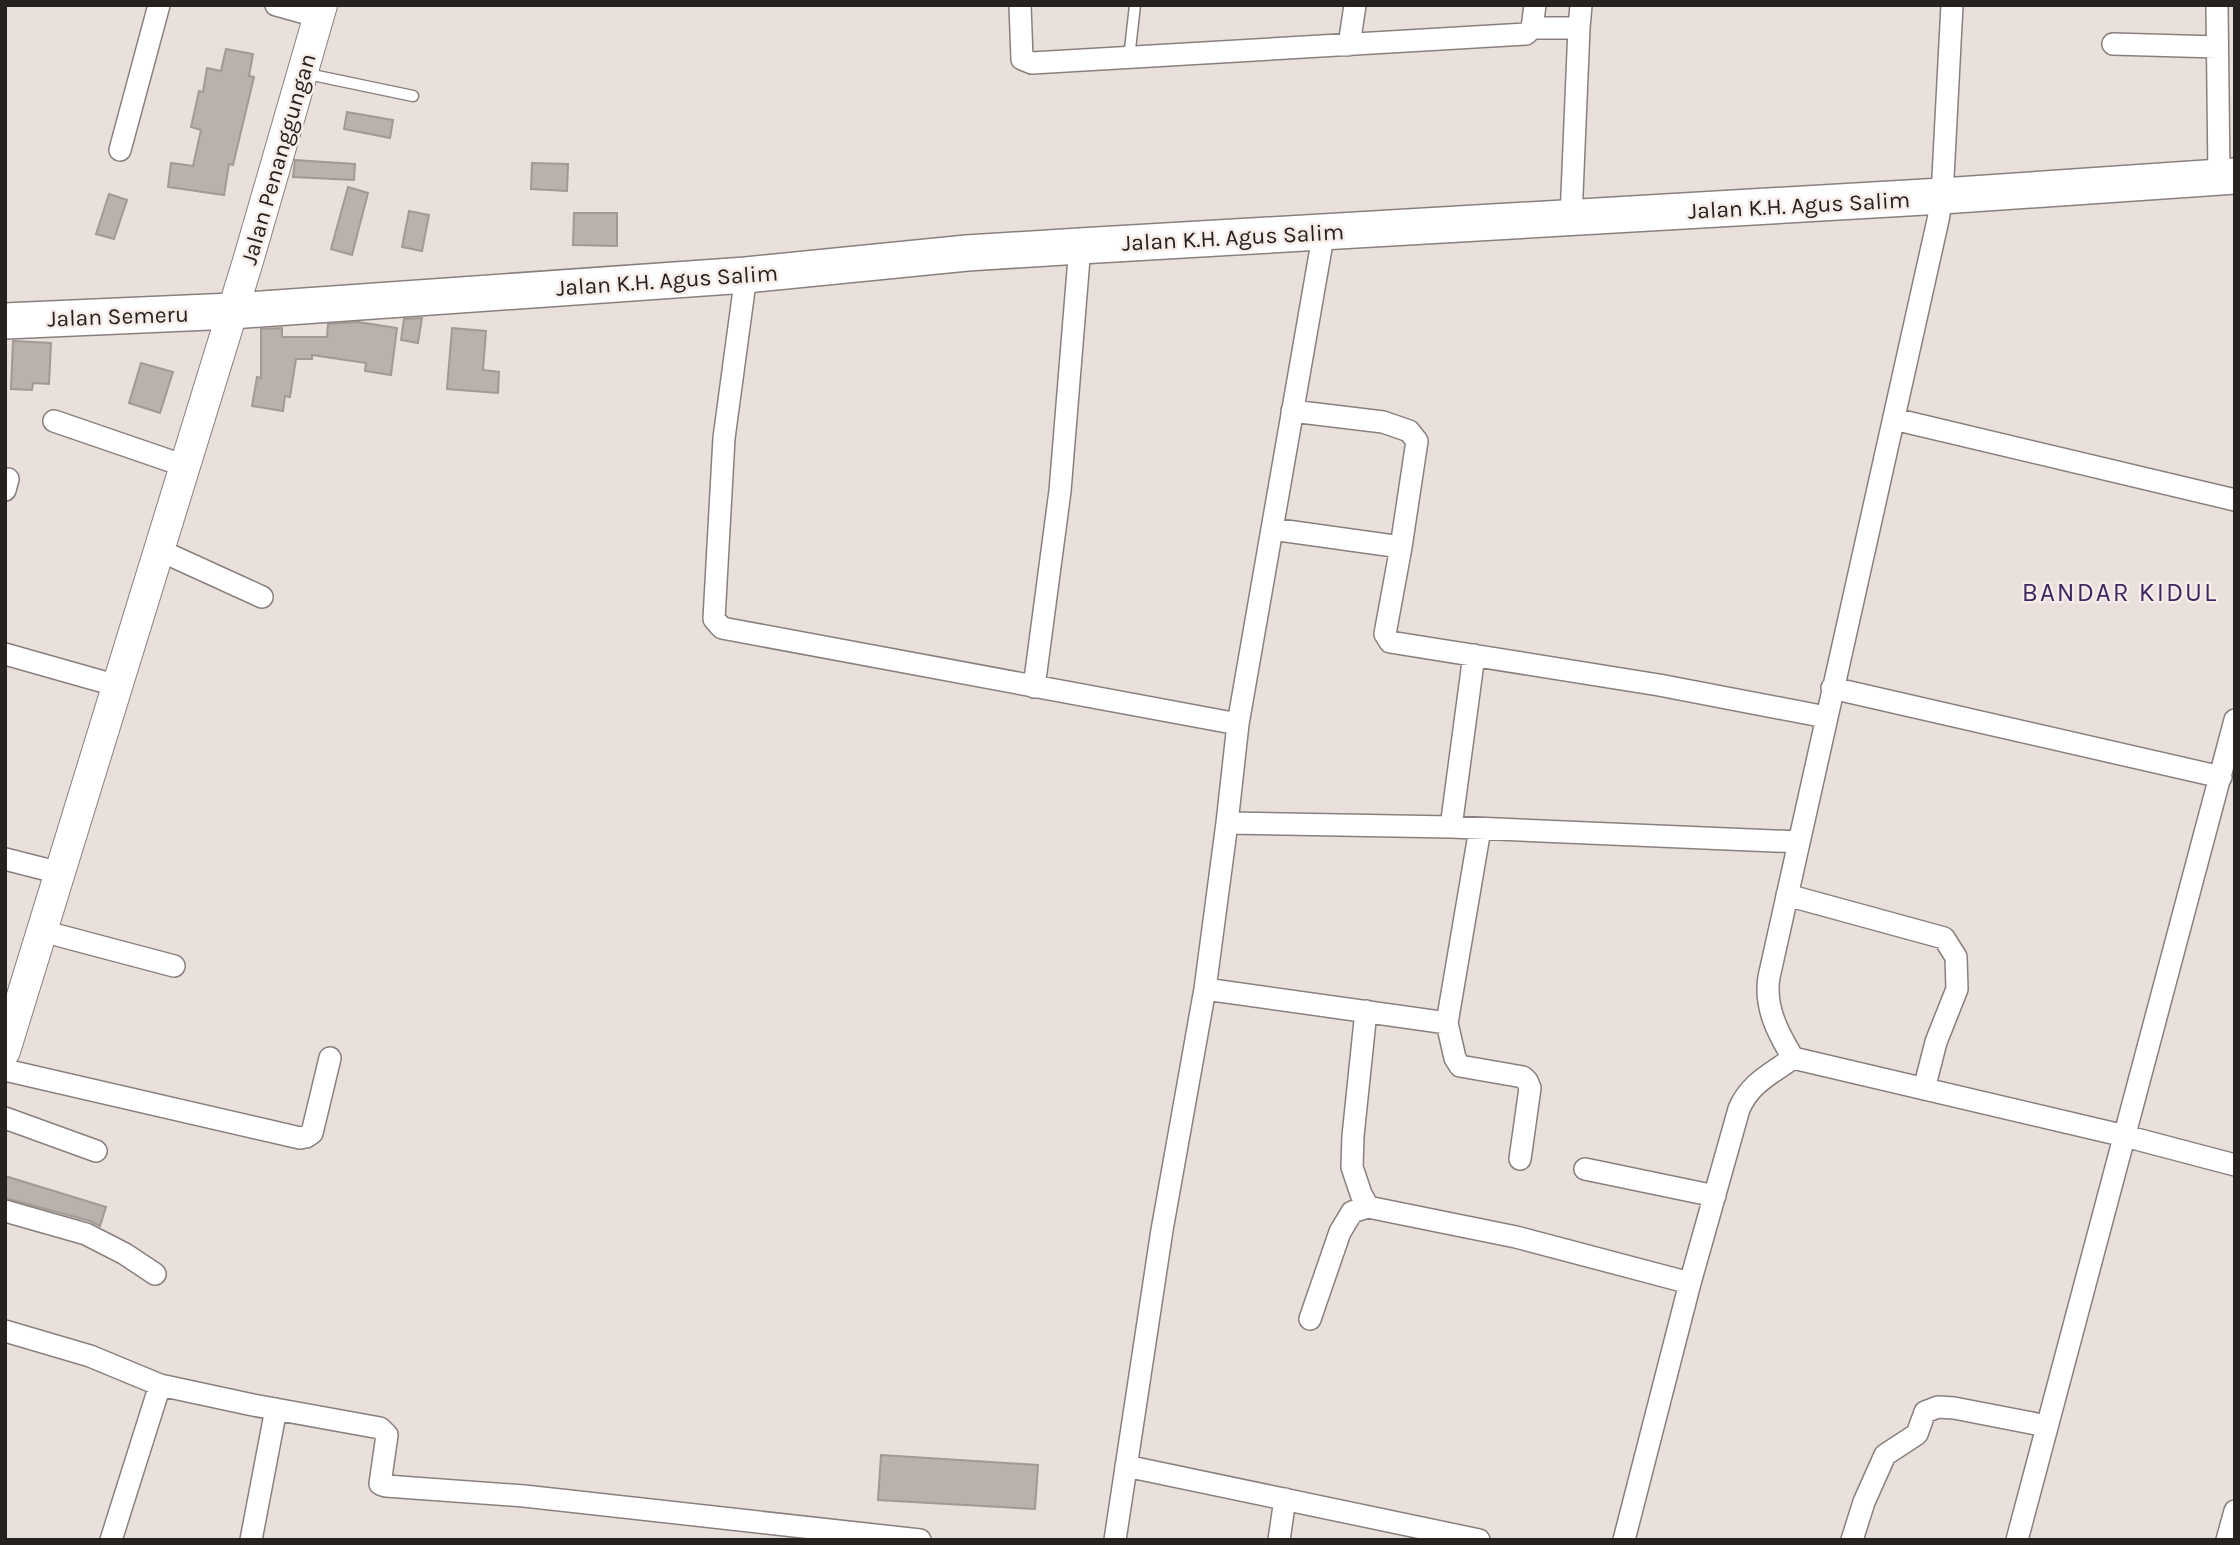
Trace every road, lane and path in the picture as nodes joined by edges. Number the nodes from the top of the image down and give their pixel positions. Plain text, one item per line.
1 (159, 5) edge
2 (276, 5) edge
3 (1020, 5) edge
4 (1135, 5) edge
5 (1355, 5) edge
6 (1535, 5) edge
7 (1581, 5) edge
8 (1952, 5) edge
9 (2217, 5) edge
10 (321, 11) edge
11 (1532, 28) junction
12 (1579, 28) junction
13 (2113, 44) dead end
14 (1349, 45) junction
15 (2217, 47) junction
16 (1129, 58) junction
17 (303, 73) junction
18 (413, 96) dead end
19 (120, 150) dead end
20 (2227, 177) edge
21 (1942, 196) junction
22 (1571, 218) junction
23 (1324, 232) junction
24 (1080, 246) junction
25 (746, 275) junction
26 (232, 311) junction
27 (5, 321) edge
28 (1292, 411) junction
29 (1894, 419) junction
30 (54, 421) dead end
31 (185, 466) junction
32 (2235, 500) edge
33 (1272, 529) junction
34 (1401, 547) junction
35 (159, 550) junction
36 (262, 597) dead end
37 (5, 654) edge
38 (1474, 655) junction
39 (118, 686) junction
40 (1034, 687) junction
41 (1832, 688) junction
42 (1826, 717) junction
43 (2235, 720) edge
44 (1238, 724) junction
45 (2221, 777) junction
46 (1227, 823) junction
47 (1451, 827) junction
48 (1480, 829) junction
49 (1799, 842) junction
50 (5, 859) edge
51 (60, 873) junction
52 (1787, 895) junction
53 (42, 931) junction
54 (174, 966) dead end
55 (1205, 989) junction
56 (12, 1006) edge
57 (1366, 1011) junction
58 (1447, 1023) junction
59 (5, 1051) edge
60 (330, 1058) dead end
61 (1793, 1058) junction
62 (5, 1070) edge
63 (1924, 1089) junction
64 (5, 1118) edge
65 (2126, 1136) junction
66 (96, 1151) dead end
67 (1520, 1159) dead end
68 (2235, 1165) edge
69 (1586, 1169) dead end
70 (1715, 1196) junction
71 (1368, 1206) junction
72 (5, 1211) edge
73 (155, 1274) dead end
74 (1690, 1283) junction
75 (1310, 1319) dead end
76 (5, 1331) edge
77 (160, 1385) junction
78 (276, 1409) junction
79 (2047, 1426) junction
80 (1126, 1466) junction
81 (1285, 1499) junction
82 (2235, 1511) edge
83 (111, 1540) edge
84 (251, 1540) edge
85 (920, 1540) edge
86 (1115, 1540) edge
87 (1279, 1540) edge
88 (1479, 1540) edge
89 (1624, 1540) edge
90 (1852, 1540) edge
91 (2017, 1540) edge
92 (2227, 1540) edge

1 - 19 street
2 - 10 street
3 - 16 street
4 - 16 lane
5 - 14 street
6 - 11 street
7 - 12 street
8 - 21 street
9 - 15 street
10 - 17 main road, Jalan Penanggungan
11 - 12 street
11 - 14 street
12 - 22 street
13 - 15 street
14 - 16 street
15 - 20 street
17 - 18 lane
17 - 26 main road, Jalan Penanggungan
20 - 21 highway, Jalan K.H. Agus Salim
21 - 22 highway, Jalan K.H. Agus Salim
21 - 29 street
22 - 23 highway, Jalan K.H. Agus Salim
23 - 24 highway, Jalan K.H. Agus Salim
23 - 28 street
24 - 25 highway, Jalan K.H. Agus Salim
24 - 40 street
25 - 26 highway, Jalan K.H. Agus Salim
25 - 40 street
26 - 27 highway, Jalan Semeru
26 - 31 main road, Jalan Penanggungan
28 - 33 street
28 - 34 street
29 - 32 street
29 - 41 street
30 - 31 street
31 - 35 main road, Jalan Penanggungan
33 - 34 street
33 - 44 street
34 - 38 street
35 - 36 street
35 - 39 main road, Jalan Penanggungan
37 - 39 street
38 - 42 street
38 - 47 street
39 - 51 main road, Jalan Penanggungan
40 - 44 street
41 - 42 street
41 - 45 street
42 - 49 street
43 - 45 street
44 - 46 street
45 - 65 street
46 - 47 street
46 - 55 street
47 - 48 street
48 - 49 street
48 - 58 street
49 - 52 street
50 - 51 street
51 - 53 main road, Jalan Penanggungan
52 - 61 street
52 - 63 street
53 - 54 street
53 - 56 main road, Jalan Penanggungan
55 - 57 street
55 - 80 street
56 - 59 main road, Jalan Penanggungan
57 - 58 street
57 - 71 street
58 - 67 street
60 - 62 street
61 - 63 street
61 - 70 street
63 - 65 street
64 - 66 street
65 - 68 street
65 - 79 street
69 - 70 street
70 - 74 street
71 - 74 street
71 - 75 street
72 - 73 street
74 - 89 street
76 - 77 street
77 - 78 street
77 - 83 street
78 - 84 street
78 - 85 street
79 - 90 street
79 - 91 street
80 - 81 street
80 - 86 street
81 - 87 street
81 - 88 street
82 - 92 street

